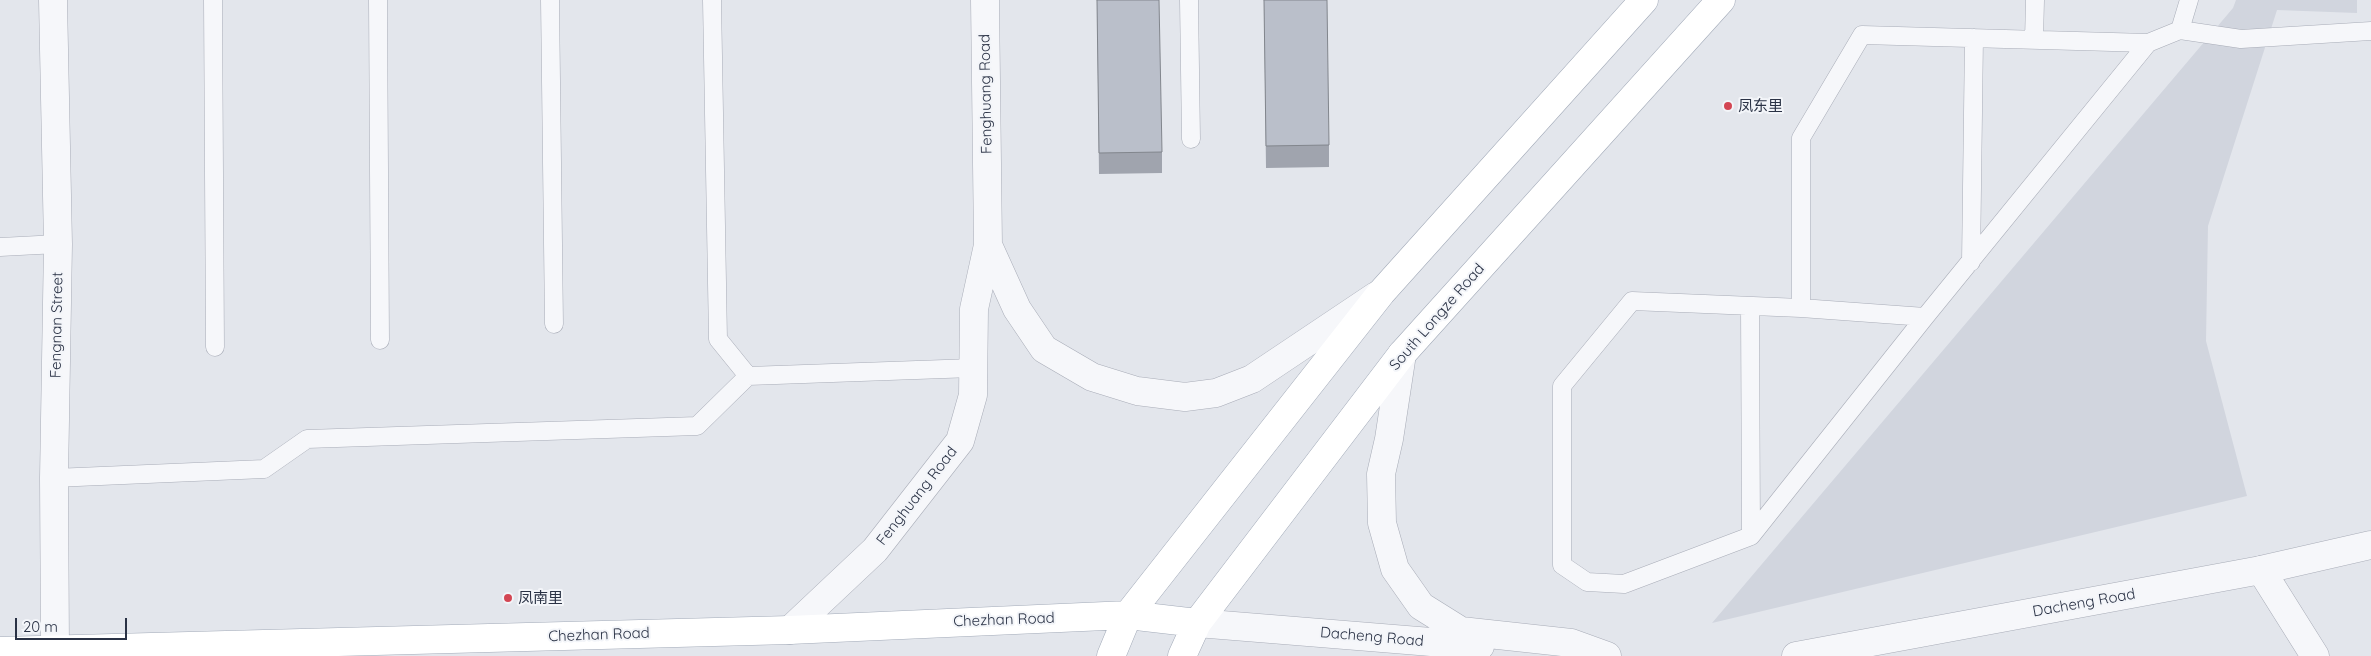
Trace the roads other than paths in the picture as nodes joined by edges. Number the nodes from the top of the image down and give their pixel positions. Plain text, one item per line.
1 (53, 0) edge
2 (213, 0) edge
3 (378, 0) edge
4 (550, 0) edge
5 (712, 0) edge
6 (985, 0) edge
7 (1189, 0) edge
8 (1644, 0) edge
9 (1721, 0) edge
10 (2035, 0) edge
11 (2188, 0) edge
12 (2180, 30) junction
13 (2371, 31) edge
14 (1974, 38) junction
15 (2034, 40) junction
16 (2148, 43) junction
17 (1191, 139) dead end
18 (58, 244) junction
19 (988, 245) junction
20 (0, 246) edge
21 (1971, 262) junction
22 (1381, 293) junction
23 (1750, 306) junction
24 (1801, 308) junction
25 (1925, 317) junction
26 (554, 324) dead end
27 (380, 340) dead end
28 (214, 346) dead end
29 (1402, 354) junction
30 (973, 368) junction
31 (748, 376) junction
32 (54, 478) junction
33 (1751, 536) junction
34 (2371, 545) edge
35 (2261, 570) junction
36 (1128, 615) junction
37 (1197, 623) junction
38 (790, 630) junction
39 (55, 650) junction
40 (0, 651) edge
41 (1111, 656) edge
42 (1182, 656) edge
43 (1607, 656) edge
44 (1796, 656) edge
45 (2315, 656) edge

1 - 18 street, Fengnan Street
2 - 28 lane
3 - 27 lane
4 - 26 lane
5 - 31 lane
6 - 19 street, Fenghuang Road
7 - 17 lane
8 - 22 main road
9 - 29 main road, South Longze Road
10 - 15 lane
11 - 12 lane
12 - 13 lane
12 - 16 lane
14 - 15 lane
14 - 21 lane
14 - 24 lane
15 - 16 lane
16 - 21 lane
18 - 20 lane
18 - 32 street, Fengnan Street
19 - 22 street
19 - 30 street, Fenghuang Road
21 - 25 lane
22 - 36 main road
23 - 24 lane
23 - 33 lane
23 - 33 lane
24 - 25 lane
25 - 33 lane
29 - 37 main road, South Longze Road
29 - 43 street
30 - 31 lane
30 - 38 street, Fenghuang Road
31 - 32 lane
32 - 39 street, Fengnan Street
34 - 35 street, Dacheng Road
35 - 44 street, Dacheng Road
35 - 45 street
36 - 37 main road, Chezhan Road
36 - 38 main road, Chezhan Road
36 - 41 main road
37 - 42 main road, South Longze Road
37 - 43 street, Dacheng Road
38 - 39 main road, Chezhan Road
39 - 40 main road, Chezhan Road

